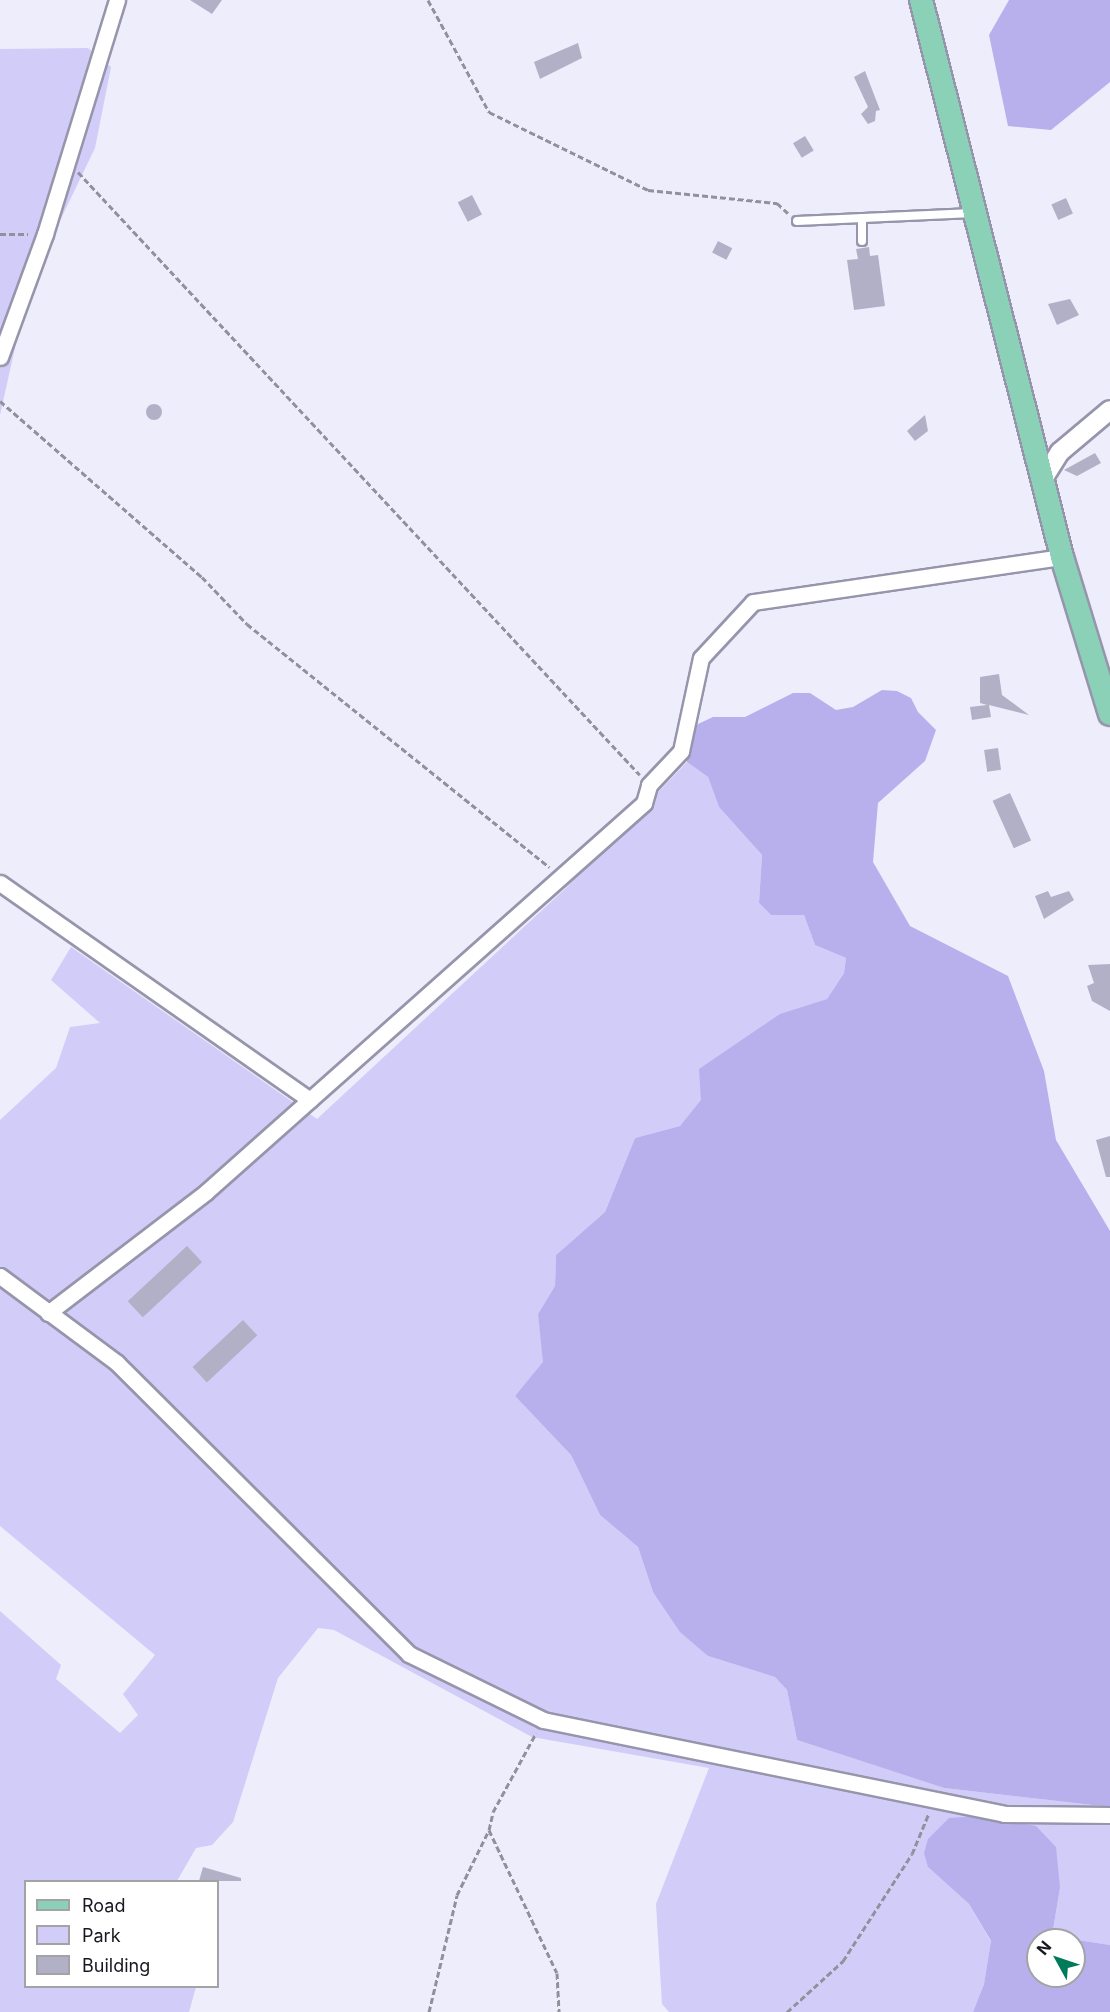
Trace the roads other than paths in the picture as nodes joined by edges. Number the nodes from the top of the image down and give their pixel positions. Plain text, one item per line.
1 (117, 0) edge
2 (921, 0) edge
3 (975, 212) junction
4 (862, 218) junction
5 (797, 221) road end
6 (862, 241) dead end
7 (0, 357) edge
8 (1110, 410) edge
9 (1043, 478) junction
10 (1062, 557) junction
11 (1110, 714) edge
12 (0, 884) edge
13 (310, 1100) junction
14 (0, 1276) edge
15 (48, 1313) junction
16 (1110, 1815) edge

1 - 7 street
2 - 3 main road
3 - 4 lane
3 - 9 main road
4 - 5 lane
4 - 6 lane
8 - 9 street
9 - 10 main road
10 - 11 main road
10 - 13 street
12 - 13 street
13 - 15 street
14 - 15 street
15 - 16 street

